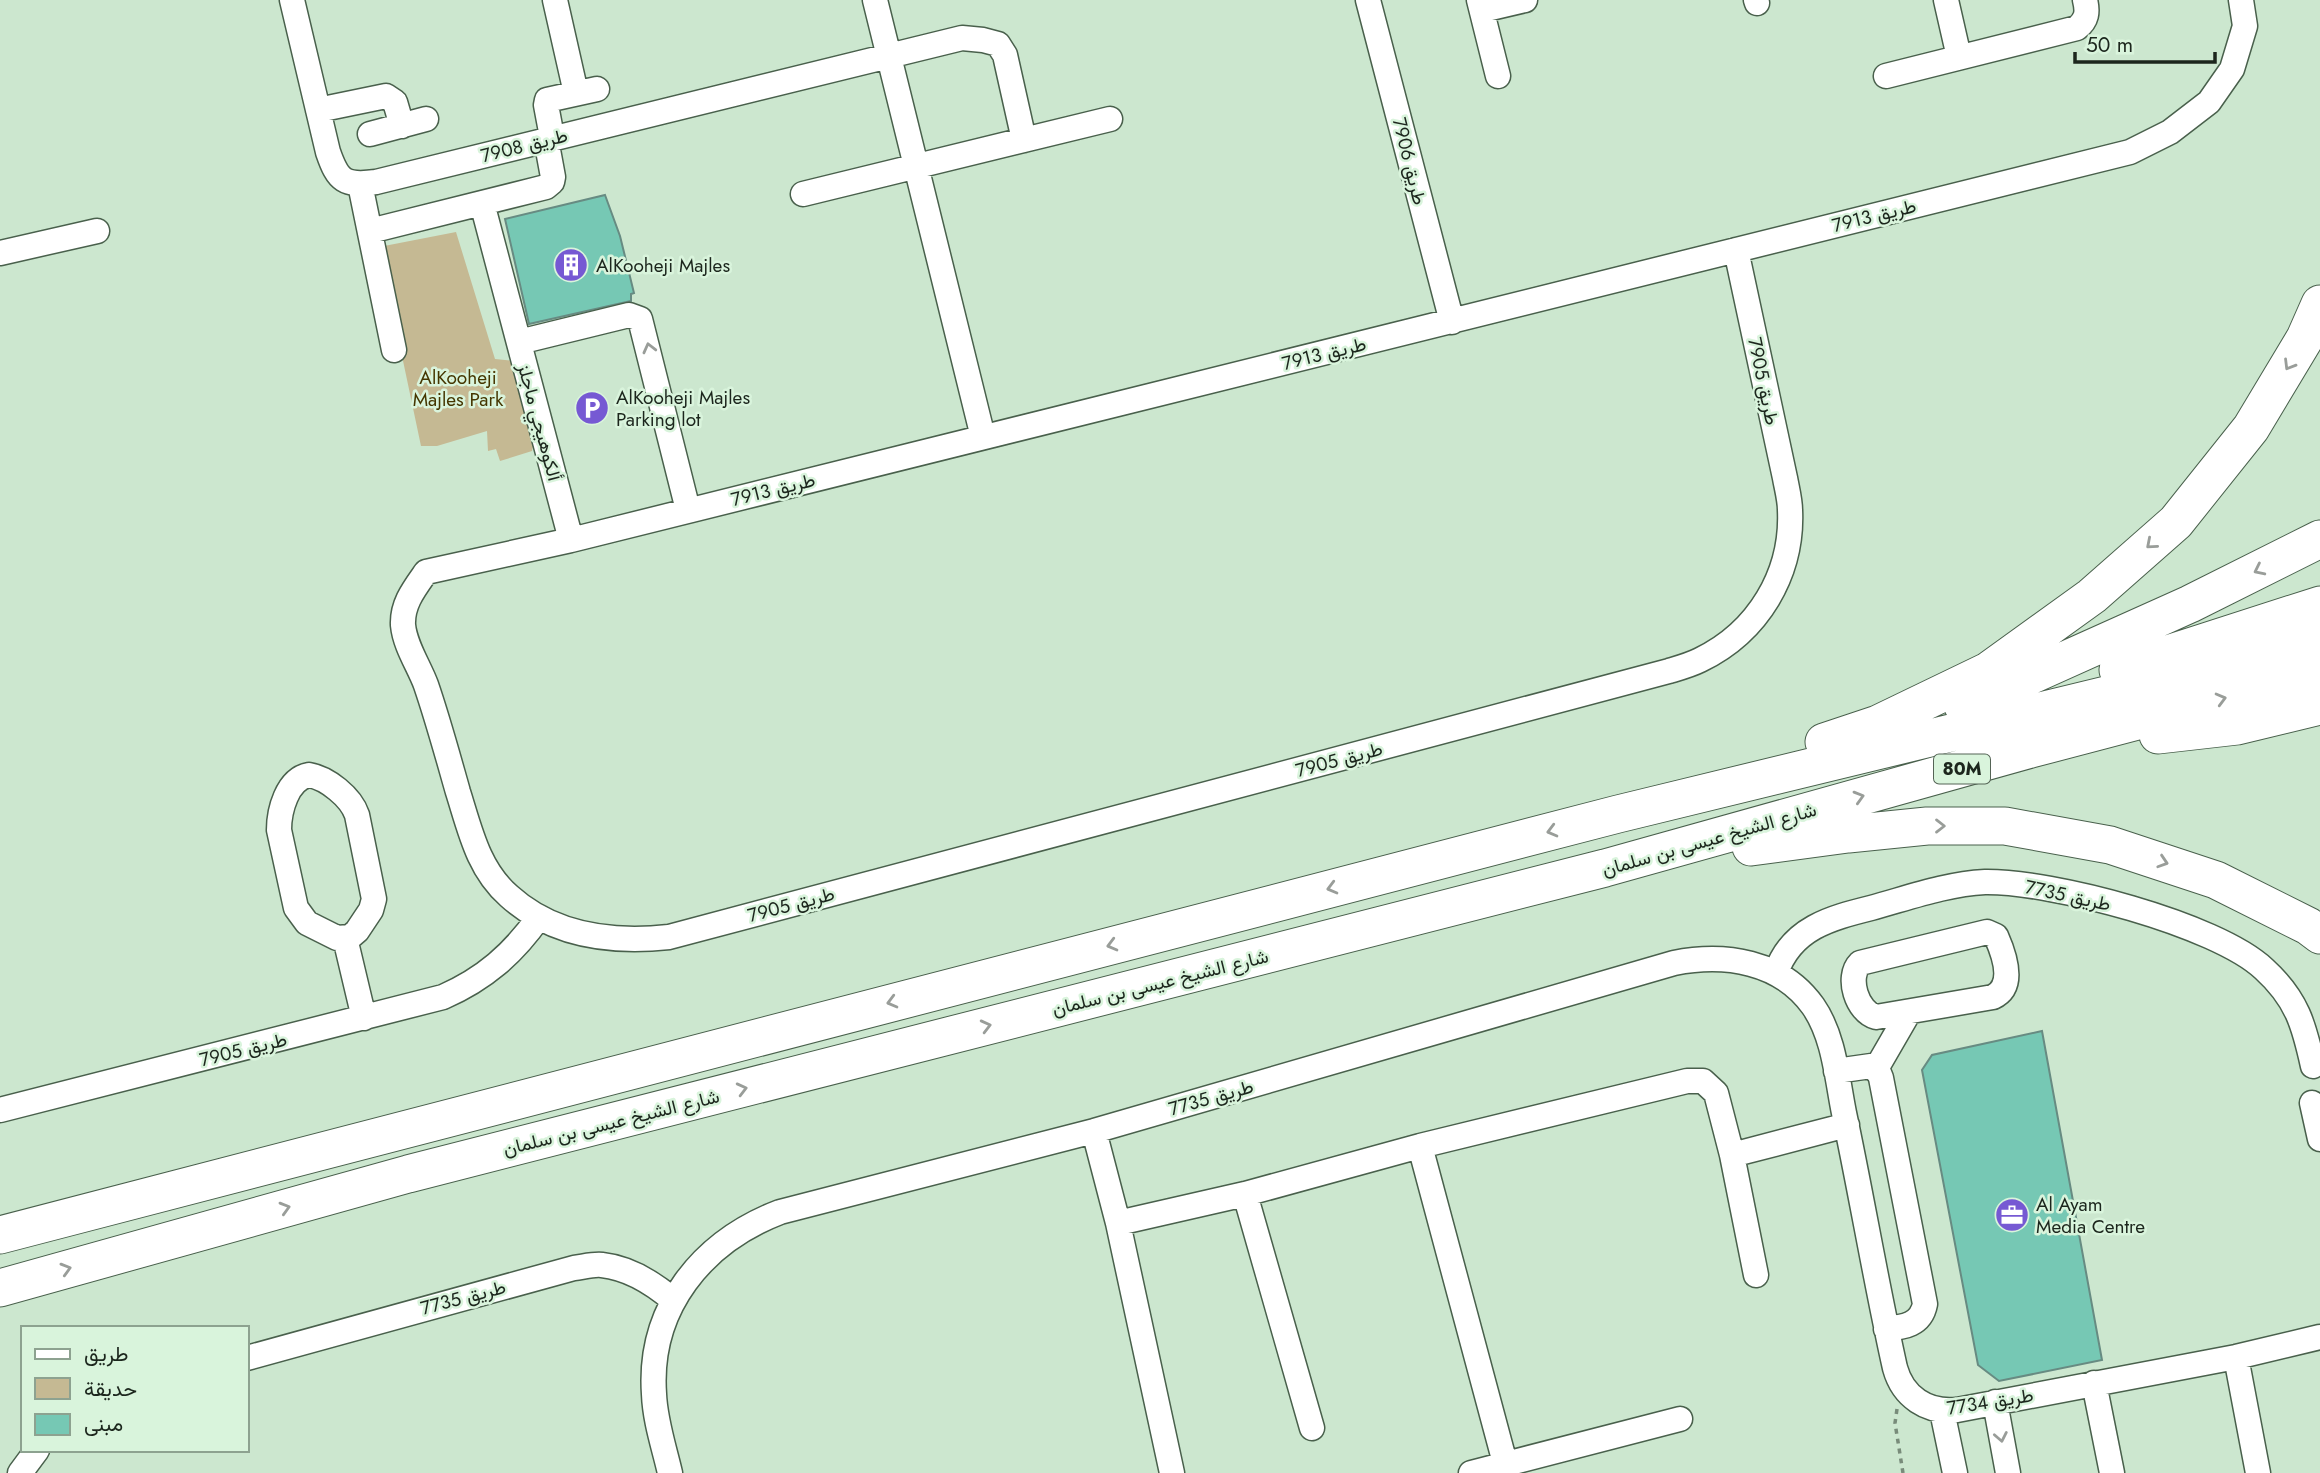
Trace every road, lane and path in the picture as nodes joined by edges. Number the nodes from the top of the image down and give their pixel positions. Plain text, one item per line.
1 (292, 0) edge
2 (555, 0) edge
3 (876, 0) edge
4 (1368, 0) edge
5 (1525, 0) edge
6 (1946, 0) edge
7 (2085, 0) edge
8 (2241, 0) edge
9 (1481, 5) edge
10 (888, 55) junction
11 (1959, 57) junction
12 (1498, 76) dead end
13 (1886, 76) dead end
14 (318, 110) junction
15 (426, 119) dead end
16 (1110, 119) dead end
17 (402, 125) junction
18 (370, 134) dead end
19 (549, 138) junction
20 (1024, 140) junction
21 (915, 167) junction
22 (360, 184) junction
23 (803, 194) dead end
24 (482, 203) junction
25 (97, 230) dead end
26 (372, 230) junction
27 (1735, 250) junction
28 (0, 253) edge
29 (2320, 304) edge
30 (1452, 322) junction
31 (519, 342) junction
32 (394, 350) dead end
33 (983, 437) junction
34 (688, 510) junction
35 (2320, 539) edge
36 (572, 540) junction
37 (426, 572) joint
38 (2320, 605) edge
39 (2320, 643) edge
40 (2320, 673) edge
41 (2320, 706) edge
42 (2031, 749) junction
43 (1879, 750) junction
44 (1818, 765) junction
45 (1618, 814) junction
46 (1605, 868) junction
47 (538, 917) junction
48 (2320, 935) edge
49 (345, 938) junction
50 (1776, 973) junction
51 (1864, 1012) junction
52 (1909, 1012) junction
53 (364, 1018) junction
54 (1824, 1025) junction
55 (2313, 1066) dead end
56 (1876, 1069) junction
57 (1836, 1071) junction
58 (2312, 1103) dead end
59 (0, 1110) edge
60 (1847, 1125) junction
61 (1094, 1131) junction
62 (2320, 1139) edge
63 (1420, 1146) junction
64 (1732, 1156) junction
65 (1245, 1194) junction
66 (1118, 1223) junction
67 (0, 1235) edge
68 (1756, 1275) dead end
69 (0, 1288) edge
70 (673, 1300) junction
71 (1886, 1329) junction
72 (2320, 1337) edge
73 (2236, 1357) junction
74 (248, 1358) edge
75 (1900, 1383) junction
76 (2094, 1383) junction
77 (1995, 1402) junction
78 (1942, 1410) junction
79 (1681, 1419) dead end
80 (1312, 1428) dead end
81 (36, 1452) edge
82 (1505, 1463) junction
83 (20, 1473) edge
84 (670, 1473) edge
85 (1172, 1473) edge
86 (1471, 1473) edge
87 (1903, 1473) edge
88 (1955, 1473) edge
89 (2008, 1473) edge
90 (2112, 1473) edge
91 (2258, 1473) edge

1 - 14 street
2 - 19 street
3 - 10 street
4 - 30 street, طريق 7906
5 - 9 street
6 - 11 street
7 - 11 street
8 - 27 street, طريق 7913
9 - 12 street
10 - 19 street, طريق 7908
10 - 20 street, طريق 7908
10 - 21 street
11 - 13 street
14 - 17 street
14 - 22 street
15 - 17 street
16 - 20 street
17 - 18 street
19 - 22 street, طريق 7908
19 - 24 street
20 - 21 street
21 - 23 street
21 - 33 street
22 - 26 street
24 - 26 street
24 - 31 street, ألكوهيجي ماجلز
25 - 28 street
26 - 32 street
27 - 30 street, طريق 7913
27 - 47 street, طريق 7905
29 -> 45 highway
30 - 33 street, طريق 7913
34 -> 31 street, ألكوهيجي ماجلز
31 - 36 street, ألكوهيجي ماجلز
33 - 34 street, طريق 7913
34 - 36 street, طريق 7913
35 -> 44 highway
36 - 37 street, طريق 7913
37 - 47 street, طريق 7905
38 - 43 highway
39 - 43 highway, 80M
42 -> 40 highway, شارع الشيخ عيسى بن سلمان / 80M
41 - 42 highway
46 -> 42 highway, شارع الشيخ عيسى بن سلمان / 80M
43 - 44 highway, 80M
44 - 45 highway, 80M
45 -> 67 highway
46 -> 48 highway
69 -> 46 highway, شارع الشيخ عيسى بن سلمان
47 - 53 street, طريق 7905
49 - 49 street
49 - 53 street
50 - 54 street, طريق 7735
50 - 55 street, طريق 7735
50 - 61 street, طريق 7735
51 - 52 street
51 - 52 street
51 - 54 street
52 - 56 street
53 - 59 street, طريق 7905
54 - 57 street
56 - 57 street
56 - 71 street
57 - 60 street
58 - 62 street
60 - 64 street
60 - 71 street
61 - 66 street
61 - 70 street, طريق 7735
63 - 64 street
63 - 65 street
63 - 82 street
64 - 68 street
65 - 66 street
65 - 80 street
66 - 85 street
70 - 74 street, طريق 7735
70 - 84 street, طريق 7735
71 - 75 street
72 - 73 street, طريق 7734
73 - 76 street, طريق 7734
73 - 91 street
75 - 78 street, طريق 7734
75 - 87 path
76 - 77 street, طريق 7734
76 - 90 street
77 - 78 street, طريق 7734
77 -> 89 street
78 - 88 street
79 - 82 street
81 - 83 street
82 - 86 street

